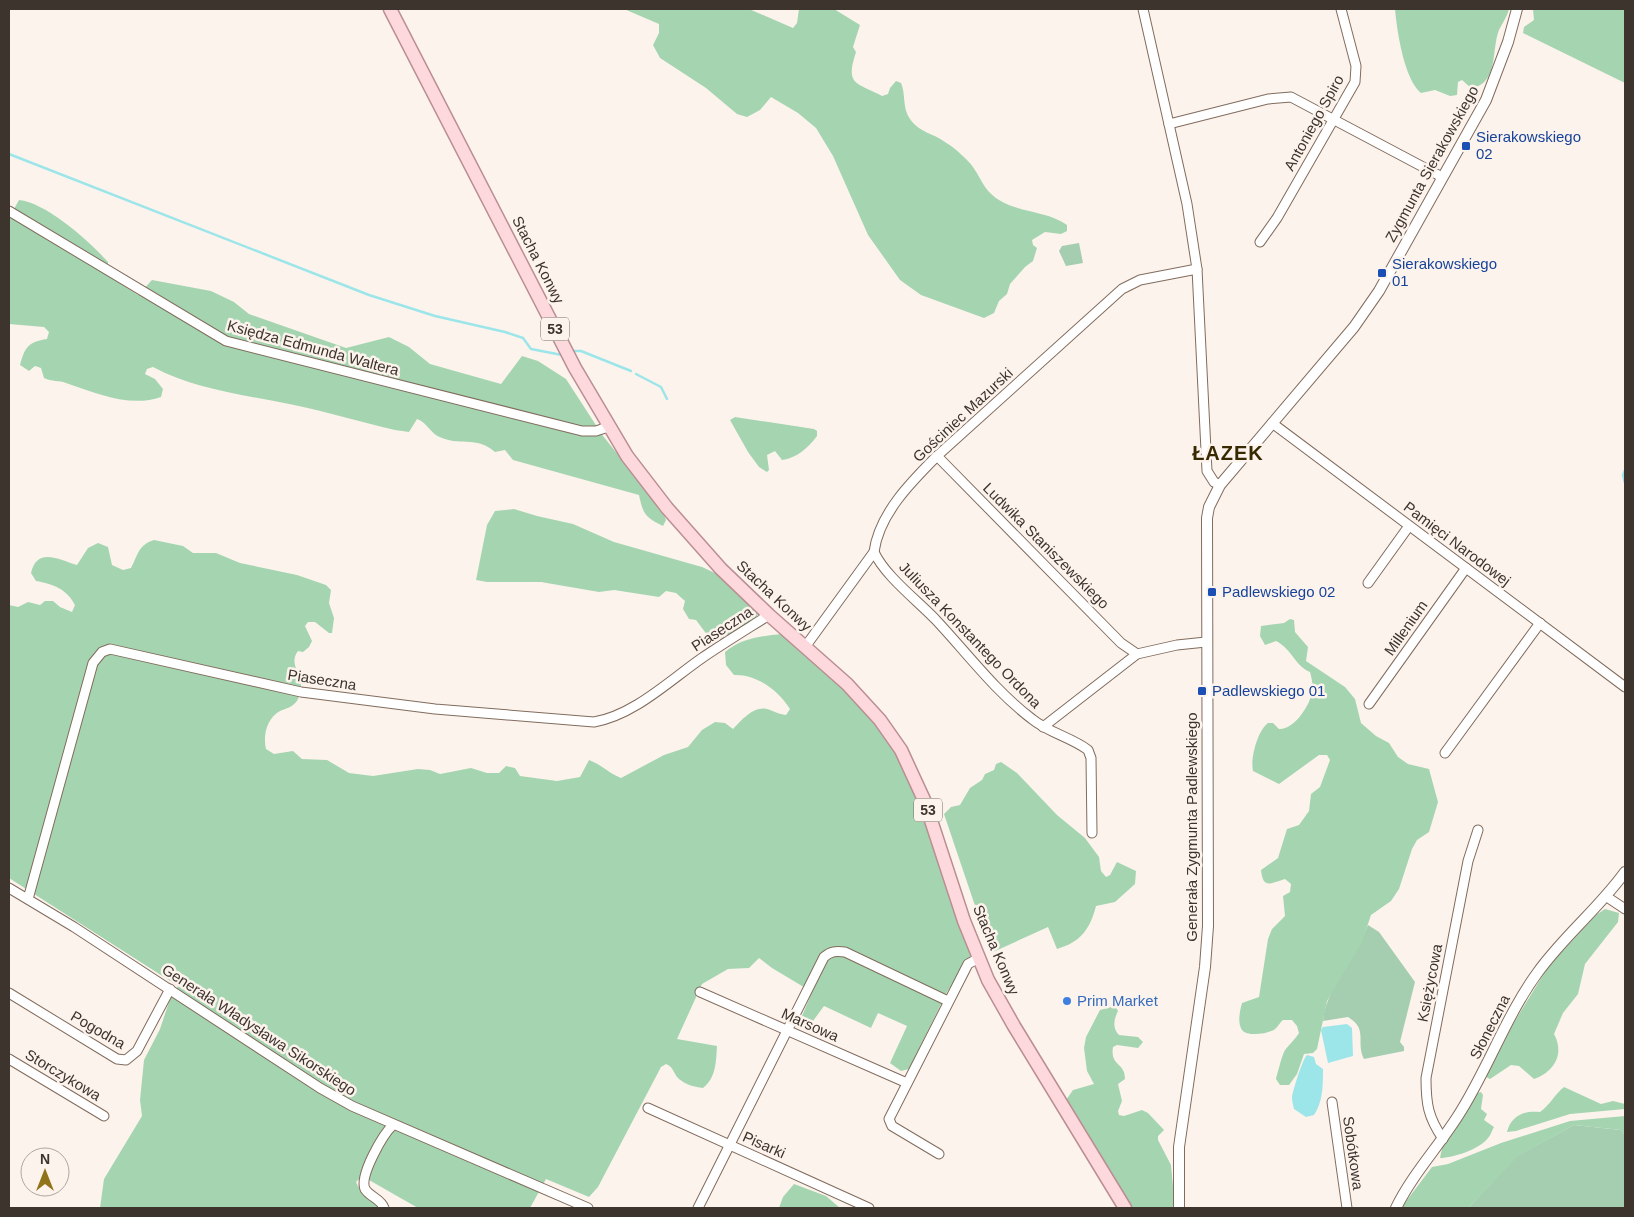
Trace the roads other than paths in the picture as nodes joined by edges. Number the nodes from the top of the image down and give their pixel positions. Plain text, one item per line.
1 (390, 9) edge
2 (1143, 9) edge
3 (1342, 9) edge
4 (1516, 9) edge
5 (1335, 119) junction
6 (1169, 124) junction
7 (1442, 177) junction
8 (9, 212) edge
9 (1260, 242) dead end
10 (1196, 269) junction
11 (1272, 423) junction
12 (608, 426) junction
13 (937, 456) junction
14 (1220, 485) junction
15 (1409, 526) junction
16 (874, 552) junction
17 (1466, 568) junction
18 (1368, 583) dead end
19 (769, 615) junction
20 (1540, 623) junction
21 (1206, 642) junction
22 (805, 647) junction
23 (1137, 654) junction
24 (1625, 687) edge
25 (1369, 704) dead end
26 (1043, 727) junction
27 (1445, 753) dead end
28 (1478, 830) dead end
29 (1092, 833) dead end
30 (1625, 872) edge
31 (9, 888) edge
32 (1607, 897) junction
33 (28, 899) junction
34 (1625, 909) edge
35 (979, 958) junction
36 (170, 989) junction
37 (700, 992) dead end
38 (9, 993) edge
39 (948, 1001) junction
40 (787, 1029) junction
41 (9, 1059) edge
42 (907, 1083) junction
43 (1332, 1102) dead end
44 (648, 1108) dead end
45 (104, 1116) dead end
46 (392, 1125) junction
47 (1443, 1139) junction
48 (730, 1145) junction
49 (939, 1154) dead end
50 (384, 1208) edge
51 (588, 1208) edge
52 (698, 1208) edge
53 (869, 1208) edge
54 (1125, 1208) edge
55 (1179, 1208) edge
56 (1347, 1208) edge
57 (1396, 1208) edge

1 - 12 main road, Stacha Konwy / 53
2 - 6 street
3 - 5 street, Antoniego Spiro
4 - 7 street, Zygmunta Sierakowskiego
5 - 6 street
5 - 7 street
5 - 9 street, Antoniego Spiro
6 - 10 street
7 - 11 street, Zygmunta Sierakowskiego
8 - 12 street, Księdza Edmunda Waltera
10 - 13 street, Gościniec Mazurski
10 - 14 street
11 - 14 street, Zygmunta Sierakowskiego
11 - 15 street, Pamięci Narodowej
12 - 19 main road, Stacha Konwy / 53
13 - 16 street, Gościniec Mazurski
13 - 23 street, Ludwika Staniszewskiego
14 - 21 street, Generała Zygmunta Padlewskiego
15 - 17 street, Pamięci Narodowej
15 - 18 street
16 - 22 street, Gościniec Mazurski
16 - 26 street, Juliusza Konstantego Ordona
17 - 20 street, Pamięci Narodowej
17 - 25 street, Millenium
19 - 22 main road, Stacha Konwy / 53
19 - 33 street, Piaseczna
20 - 24 street, Pamięci Narodowej
20 - 27 street
21 - 23 street, Juliusza Konstantego Ordona
21 - 55 street, Generała Zygmunta Padlewskiego
22 - 35 main road, Stacha Konwy / 53
23 - 26 street, Juliusza Konstantego Ordona
26 - 29 street
28 - 47 street, Księżycowa
30 - 32 street, Słoneczna
31 - 33 street, Generała Władysława Sikorskiego
32 - 34 street
32 - 47 street, Słoneczna
33 - 36 street, Generała Władysława Sikorskiego
35 - 39 street
35 - 54 main road, Stacha Konwy / 53
36 - 38 street, Pogodna
36 - 46 street, Generała Władysława Sikorskiego
37 - 40 street, Marsowa
39 - 40 street
39 - 42 street
40 - 42 street, Marsowa
40 - 48 street
41 - 45 street, Storczykowa
42 - 49 street
43 - 56 street, Sobótkowa
44 - 48 street, Pisarki
46 - 50 street
46 - 51 street, Generała Władysława Sikorskiego
47 - 57 street, Słoneczna
48 - 52 street
48 - 53 street, Pisarki

